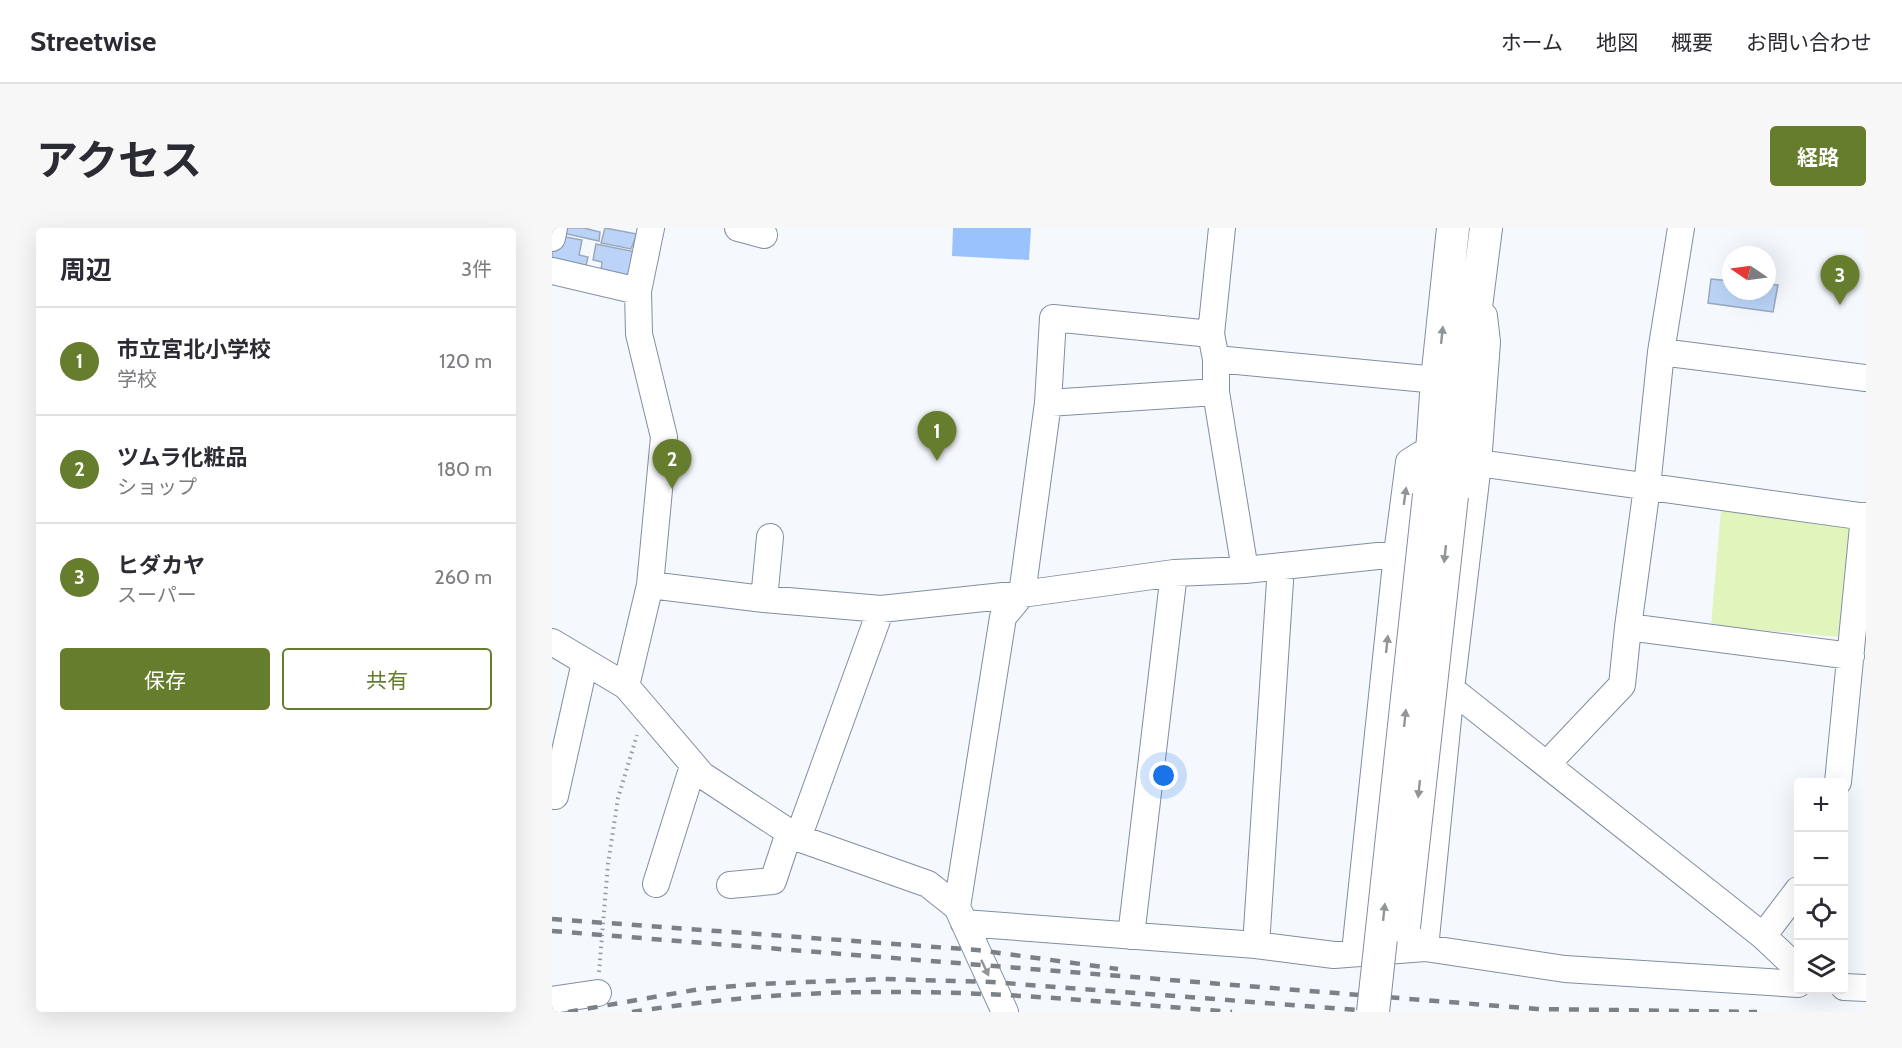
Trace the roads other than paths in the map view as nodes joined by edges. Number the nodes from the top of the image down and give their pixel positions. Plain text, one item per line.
1 (554, 228) edge
2 (651, 228) edge
3 (738, 228) edge
4 (1222, 228) edge
5 (1453, 228) edge
6 (1486, 228) edge
7 (1681, 228) edge
8 (764, 235) dead end
9 (552, 238) edge
10 (552, 271) edge
11 (638, 291) junction
12 (1211, 333) junction
13 (1661, 352) junction
14 (1216, 359) junction
15 (1866, 378) edge
16 (1437, 380) junction
17 (1216, 392) junction
18 (1048, 403) junction
19 (1455, 460) junction
20 (1647, 487) junction
21 (1440, 496) junction
22 (1865, 516) edge
23 (770, 537) dead end
24 (1397, 554) junction
25 (1281, 567) junction
26 (1245, 570) junction
27 (1174, 573) junction
28 (650, 585) junction
29 (1022, 594) junction
30 (764, 599) junction
31 (881, 609) junction
32 (1628, 627) junction
33 (552, 642) edge
34 (1851, 656) junction
35 (585, 662) junction
36 (626, 686) junction
37 (1451, 690) junction
38 (1547, 764) junction
39 (693, 766) junction
40 (1839, 778) edge
41 (553, 802) edge
42 (794, 835) junction
43 (653, 877) dead end
44 (730, 885) dead end
45 (1794, 895) edge
46 (961, 915) junction
47 (1131, 936) junction
48 (1763, 936) junction
49 (1256, 945) junction
50 (1425, 948) junction
51 (1355, 952) junction
52 (1794, 965) edge
53 (1794, 984) edge
54 (1848, 987) edge
55 (1866, 988) edge
56 (598, 993) road end
57 (552, 1000) edge
58 (1005, 1012) edge
59 (1373, 1012) edge
60 (1395, 1012) edge

1 - 9 street
2 - 11 street
3 - 8 street
4 - 12 street
16 -> 5 street
6 - 19 street
7 - 13 street
10 - 11 street
11 - 28 street
12 - 14 street
12 - 18 street
13 - 15 street
13 - 20 street
14 - 16 street
14 - 17 street
16 - 19 street
17 - 18 street
17 - 26 street
18 - 29 street
19 - 20 street
19 - 21 street
24 -> 19 street
19 - 37 street
20 - 22 street
20 - 32 street
59 -> 21 street, bridge
21 -> 60 street, bridge
22 - 34 street
23 - 30 street
24 - 25 street
51 -> 24 street
25 - 26 street
25 - 49 street
26 - 27 street
27 - 29 street
27 - 47 street
28 - 30 street
28 - 36 street
29 - 31 street
29 - 46 street
30 - 31 street
31 - 42 street
32 - 34 street
32 - 38 street
33 - 35 street
34 - 40 street
35 - 36 street
35 - 41 street
36 - 39 street
37 - 38 street
37 - 50 street
38 - 48 street
39 - 42 street
39 - 43 street
42 - 44 street
42 - 46 street
45 - 48 street
46 - 47 street
46 -> 58 street
47 - 49 street
48 - 52 street
49 - 51 street
50 - 51 street
50 - 53 street
54 - 55 street
56 - 57 street

